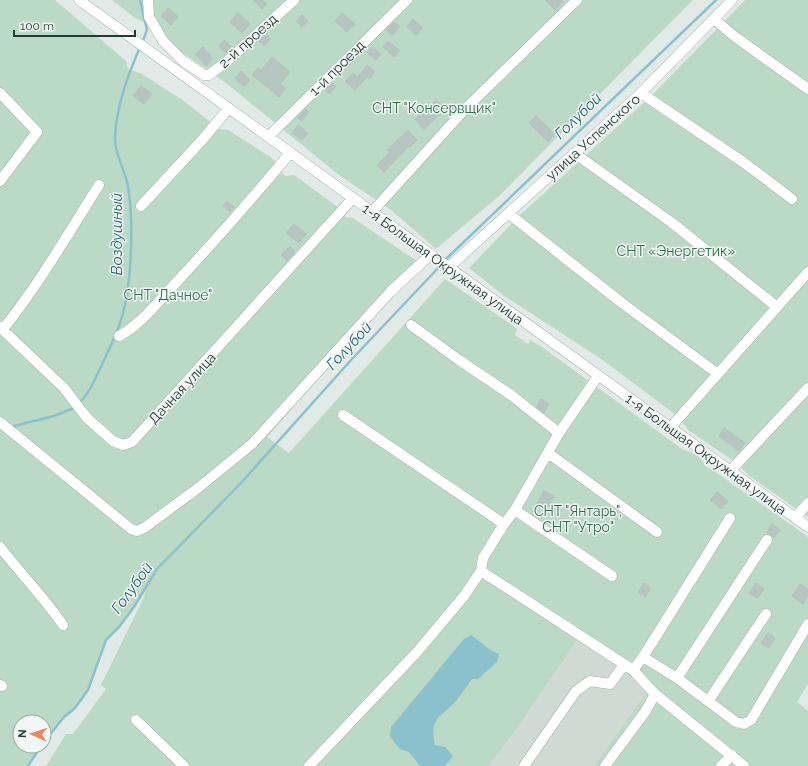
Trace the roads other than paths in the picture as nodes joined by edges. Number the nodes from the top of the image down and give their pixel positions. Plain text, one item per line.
1 (79, 0) edge
2 (148, 0) edge
3 (294, 0) edge
4 (406, 0) edge
5 (577, 0) edge
6 (732, 0) edge
7 (714, 19) junction
8 (808, 89) edge
9 (0, 93) edge
10 (641, 93) junction
11 (228, 109) junction
12 (268, 137) junction
13 (574, 152) junction
14 (290, 153) junction
15 (0, 181) edge
16 (99, 185) dead end
17 (353, 198) junction
18 (792, 199) dead end
19 (141, 206) dead end
20 (372, 212) junction
21 (509, 214) junction
22 (433, 257) junction
23 (448, 268) junction
24 (808, 272) edge
25 (777, 307) junction
26 (411, 325) dead end
27 (2, 328) edge
28 (119, 336) dead end
29 (718, 374) junction
30 (598, 376) junction
31 (808, 388) edge
32 (343, 415) dead end
33 (0, 422) edge
34 (670, 428) junction
35 (559, 433) junction
36 (548, 453) junction
37 (731, 470) junction
38 (808, 503) edge
39 (515, 510) junction
40 (730, 518) dead end
41 (795, 518) junction
42 (504, 524) junction
43 (808, 527) edge
44 (657, 532) dead end
45 (767, 540) dead end
46 (0, 547) edge
47 (481, 571) junction
48 (612, 576) dead end
49 (766, 614) dead end
50 (808, 624) edge
51 (63, 625) dead end
52 (643, 657) junction
53 (624, 665) junction
54 (633, 670) junction
55 (677, 678) junction
56 (655, 694) junction
57 (710, 700) junction
58 (136, 720) dead end
59 (732, 755) junction
60 (310, 765) edge
61 (184, 766) edge
62 (524, 766) edge
63 (605, 766) edge
64 (721, 766) edge
65 (744, 766) edge

1 - 11 street, 1-я Большая Окружная улица
2 - 3 street, 2-й проезд
4 - 12 street, 1-й проезд
5 - 20 street
6 - 7 street, улица Успенского
7 - 8 street
7 - 10 street, улица Успенского
9 - 15 street
10 - 13 street, улица Успенского
10 - 18 street
11 - 12 street, 1-я Большая Окружная улица
11 - 19 street
12 - 14 street, 1-я Большая Окружная улица
13 - 21 street, улица Успенского
13 - 25 street
14 - 17 street, 1-я Большая Окружная улица
14 - 28 street
16 - 27 street
17 - 20 street, 1-я Большая Окружная улица
17 - 27 street, Дачная улица
20 - 22 street, 1-я Большая Окружная улица
21 - 23 street, улица Успенского
21 - 29 street
22 - 23 street, 1-я Большая Окружная улица
22 - 33 street
23 - 30 street, 1-я Большая Окружная улица
24 - 25 street
25 - 29 street
26 - 35 street
29 - 34 street
30 - 34 street, 1-я Большая Окружная улица
30 - 35 street
31 - 37 street
32 - 42 street
34 - 37 street, 1-я Большая Окружная улица
35 - 36 street
36 - 39 street
36 - 44 street
37 - 41 street, 1-я Большая Окружная улица
38 - 41 street
39 - 42 street
39 - 48 street
40 - 52 street
41 - 43 street, 1-я Большая Окружная улица
42 - 47 street
45 - 55 street
46 - 51 street
47 - 53 street
47 - 60 street
49 - 57 street
50 - 57 street
52 - 54 street
52 - 55 street
53 - 54 street
53 - 62 street
54 - 56 street
55 - 57 street
56 - 59 street
56 - 63 street
58 - 61 street
59 - 64 street
59 - 65 street

